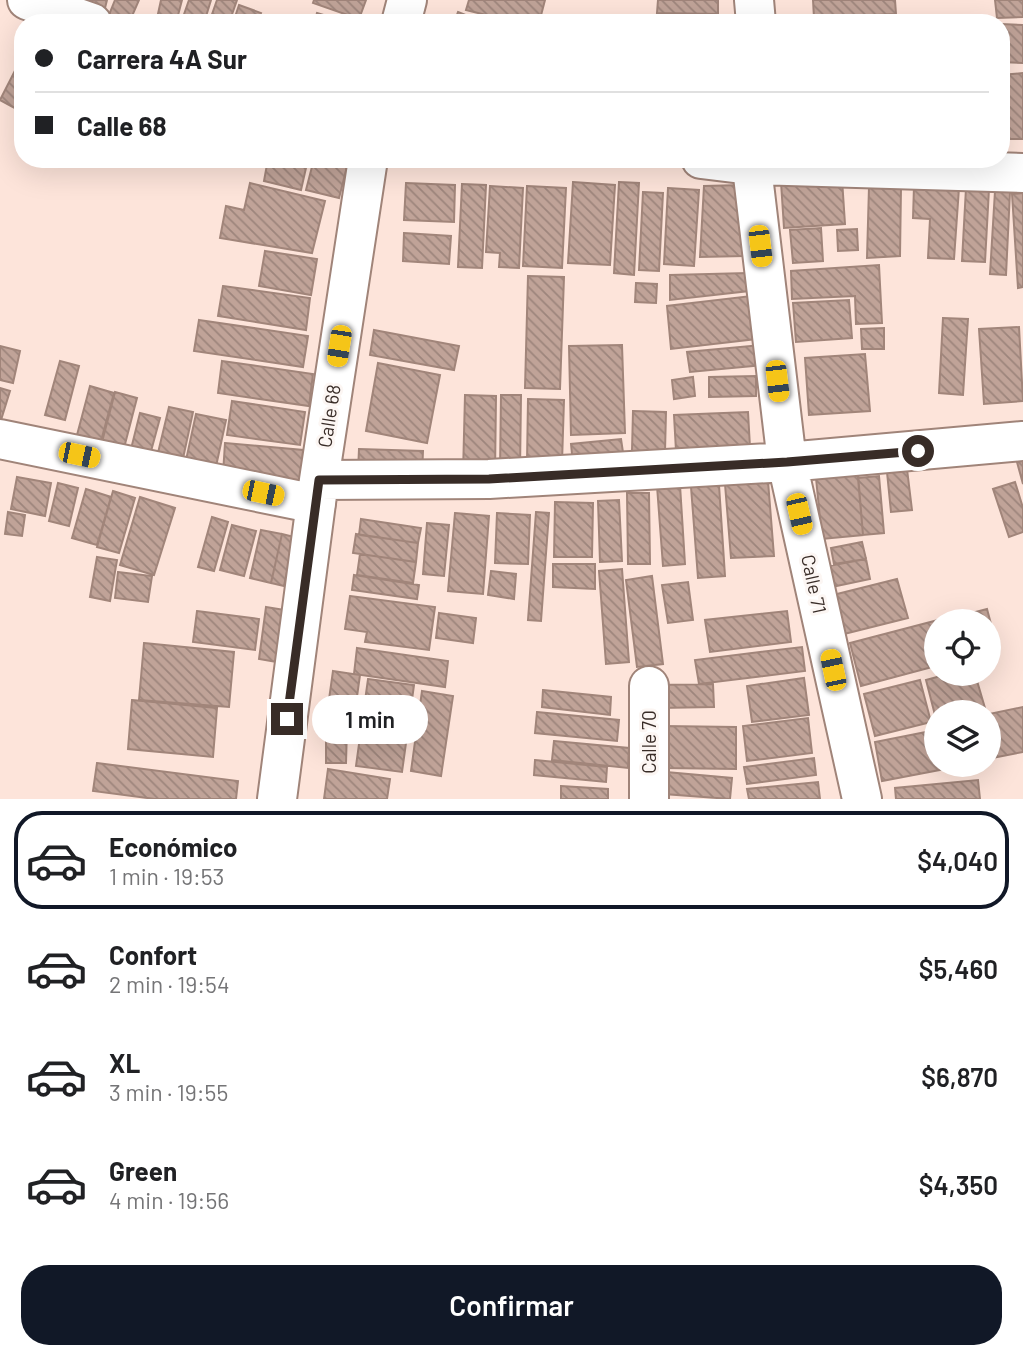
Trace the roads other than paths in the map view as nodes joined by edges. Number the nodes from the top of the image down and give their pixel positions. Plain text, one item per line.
1 (27, 0) edge
2 (67, 14) edge
3 (367, 168) edge
4 (751, 168) edge
5 (899, 168) edge
6 (1023, 173) edge
7 (0, 439) edge
8 (1023, 441) edge
9 (787, 462) junction
10 (317, 492) junction
11 (649, 686) dead end
12 (276, 799) edge
13 (649, 799) edge
14 (862, 799) edge

1 - 2 street
3 - 10 street, Calle 68
4 - 9 street, Calle 71
5 - 6 street
7 - 10 street
8 - 9 street
9 - 10 street
9 - 14 street, Calle 71
10 - 12 street, Calle 68
11 - 13 street, Calle 70

